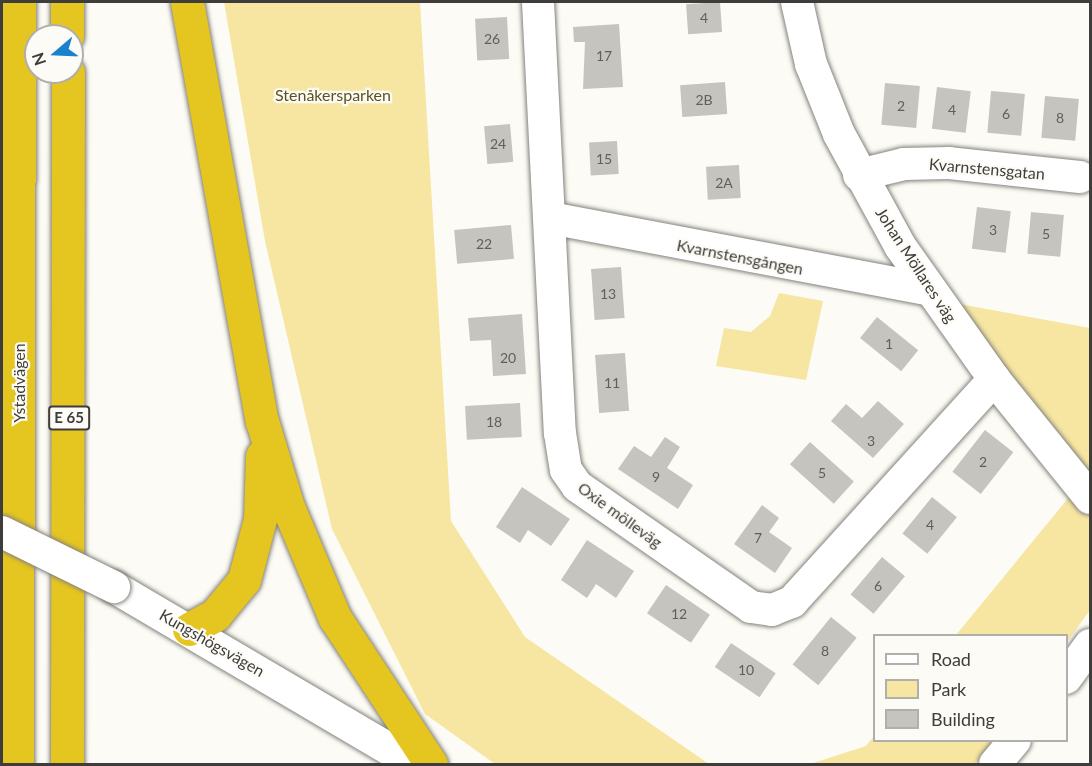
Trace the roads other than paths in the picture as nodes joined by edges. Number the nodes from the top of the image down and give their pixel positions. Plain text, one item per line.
1 (19, 2) edge
2 (67, 2) edge
3 (187, 2) edge
4 (538, 2) edge
5 (797, 2) edge
6 (68, 24) edge
7 (68, 84) edge
8 (859, 175) junction
9 (1080, 177) dead end
10 (2, 202) edge
11 (550, 218) junction
12 (930, 290) junction
13 (19, 315) junction
14 (994, 378) junction
15 (262, 422) junction
16 (1090, 498) edge
17 (2, 532) edge
18 (189, 629) junction
19 (1090, 645) edge
20 (1068, 675) edge
21 (1014, 742) edge
22 (17, 765) edge
23 (67, 765) edge
24 (415, 765) edge
25 (431, 765) edge
26 (995, 765) edge

1 - 13 highway, Ystadvägen
2 - 6 highway
3 - 15 highway
4 - 11 street, Oxie mölleväg
5 - 8 street, Johan Möllares väg
7 - 23 highway, E 65
8 - 9 street, Kvarnstensgatan
8 - 12 street, Johan Möllares väg
10 - 13 highway
11 - 12 street, Kvarnstensgången
11 - 14 street, Oxie mölleväg
12 - 14 street, Johan Möllares väg
13 - 22 highway, Ystadvägen
14 - 16 street, Johan Möllares väg
15 - 18 highway
15 - 25 highway
17 - 18 street, Kungshögsvägen, bridge
18 - 24 street, Kungshögsvägen
19 - 20 street
21 - 26 street

